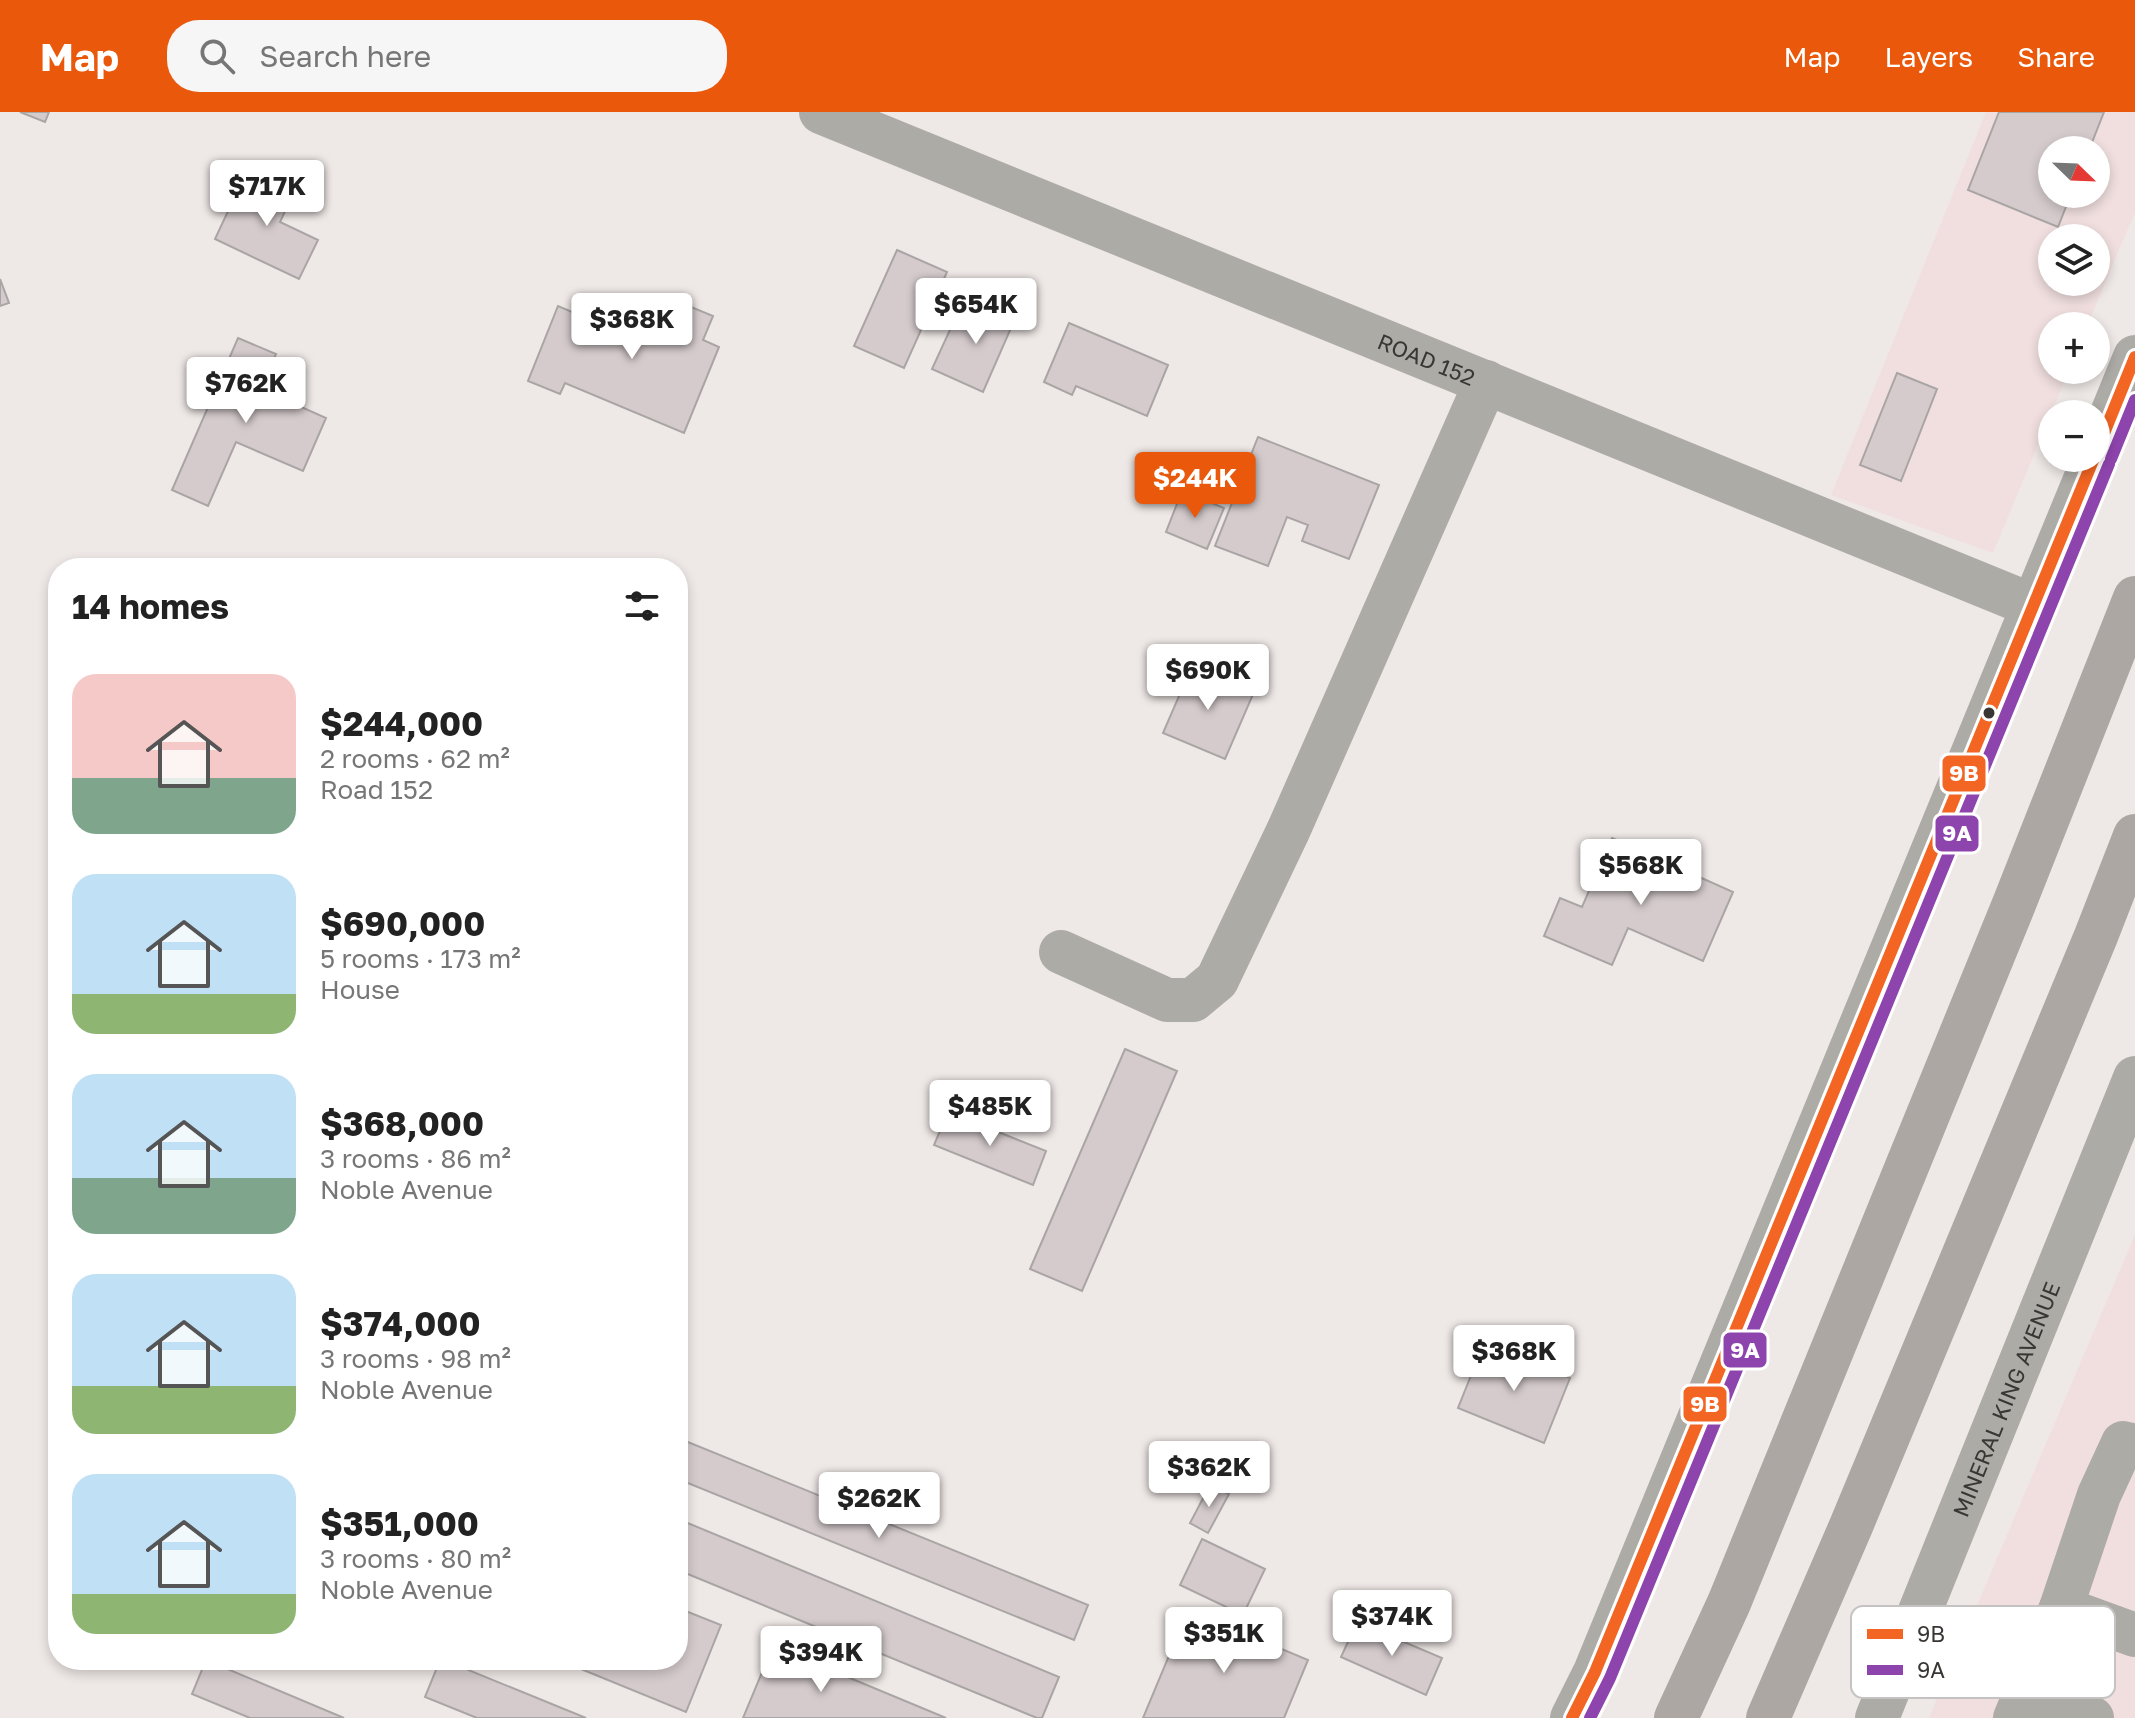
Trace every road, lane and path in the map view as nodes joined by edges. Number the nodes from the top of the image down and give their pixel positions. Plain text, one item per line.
1 (821, 112) edge
2 (2135, 357) edge
3 (1486, 382) junction
4 (2110, 418) edge
5 (2088, 472) edge
6 (2135, 598) edge
7 (2034, 606) junction
8 (2135, 836) edge
9 (1061, 952) dead end
10 (2135, 1078) edge
11 (2135, 1446) edge
12 (1922, 1606) edge
13 (2062, 1606) edge
14 (2115, 1628) edge
15 (2135, 1635) edge
16 (1885, 1698) edge
17 (2020, 1705) edge
18 (1572, 1718) edge
19 (1676, 1718) edge
20 (1768, 1718) edge
21 (1877, 1718) edge
22 (2092, 1718) edge

1 - 3 street, ROAD 152
2 - 4 street
3 - 7 street, ROAD 152
3 - 9 street
5 - 7 street
6 - 19 highway
7 - 18 street
8 - 20 highway
10 - 12 street, MINERAL KING AVENUE
11 - 13 street
14 - 15 street
16 - 21 street, MINERAL KING AVENUE
17 - 22 street

